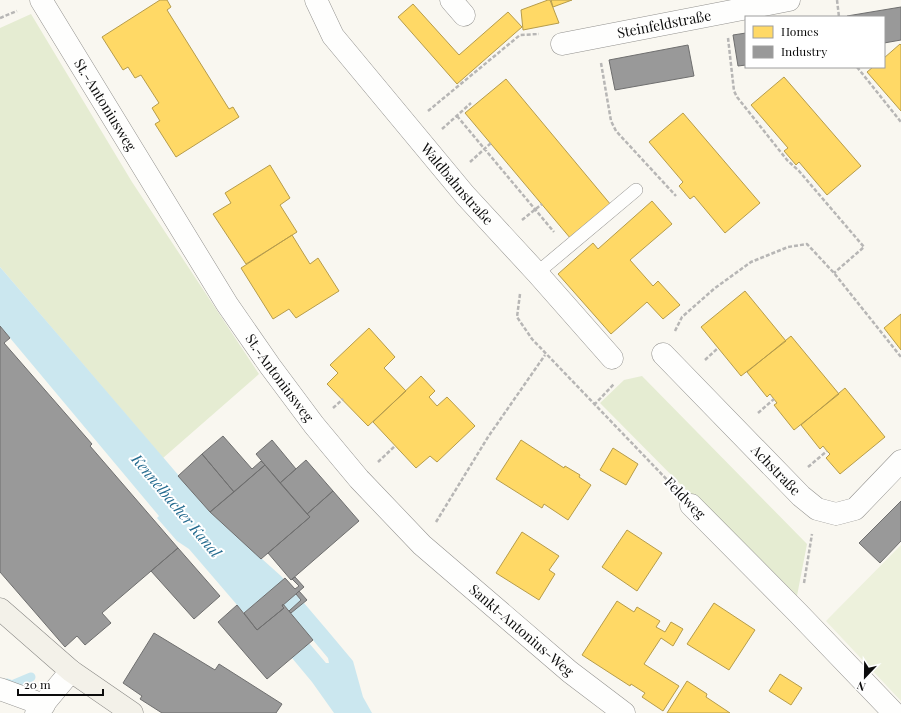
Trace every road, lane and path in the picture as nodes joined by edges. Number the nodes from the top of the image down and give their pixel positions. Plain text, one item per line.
1 (41, 0) edge
2 (316, 0) edge
3 (789, 0) edge
4 (837, 0) edge
5 (725, 12) junction
6 (839, 16) edge
7 (597, 37) junction
8 (562, 44) joint
9 (858, 68) edge
10 (471, 103) dead end
11 (457, 116) junction
12 (901, 122) edge
13 (409, 127) junction
14 (424, 145) junction
15 (636, 190) dead end
16 (676, 196) dead end
17 (567, 248) junction
18 (537, 273) junction
19 (834, 273) junction
20 (663, 354) joint
21 (545, 355) junction
22 (612, 358) dead end
23 (901, 358) edge
24 (901, 461) edge
25 (692, 505) joint
26 (817, 509) junction
27 (422, 545) junction
28 (0, 609) edge
29 (798, 613) junction
30 (71, 671) junction
31 (0, 689) edge
32 (40, 709) edge
33 (132, 713) edge
34 (624, 713) edge
35 (894, 713) edge

1 - 27 street, St.-Antoniusweg
2 - 13 street, Waldbahnstraße
3 - 5 street, Steinfeldstraße
4 - 6 path
5 - 7 street, Steinfeldstraße
5 - 19 path
7 - 8 street, Steinfeldstraße
7 - 16 path
8 - 13 path
9 - 12 path
10 - 11 path
11 - 14 path
11 - 17 path
13 - 14 street, Waldbahnstraße
14 - 18 street, Waldbahnstraße
15 - 17 lane
17 - 18 lane
18 - 21 path, Feldweg
18 - 22 street, Waldbahnstraße
19 - 20 path
19 - 23 path
20 - 26 street, Achstraße
21 - 25 path, Feldweg
21 - 27 path
24 - 26 street, Achstraße
25 - 29 street, Feldweg
26 - 29 path
27 - 34 street, Sankt-Antonius-Weg
28 - 30 main road
29 - 35 street, Feldweg
30 - 32 street
30 - 33 main road
31 - 32 street

